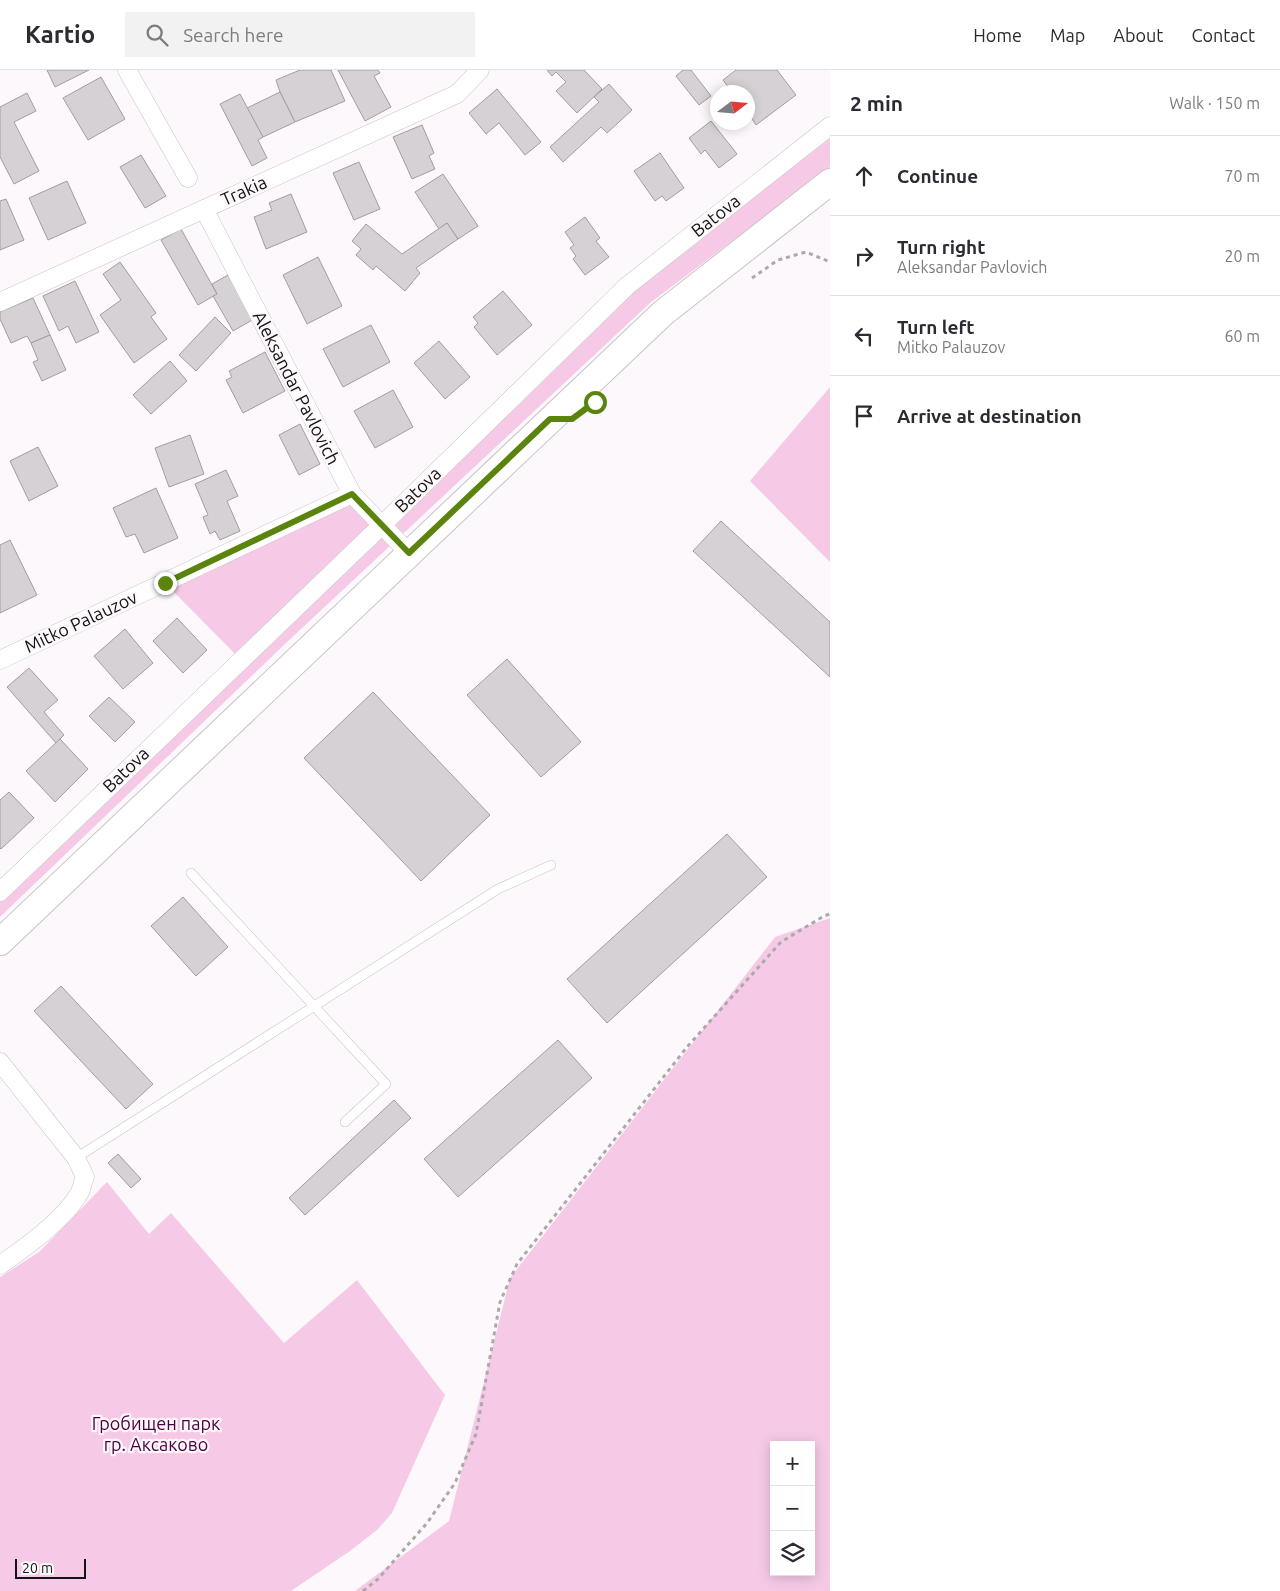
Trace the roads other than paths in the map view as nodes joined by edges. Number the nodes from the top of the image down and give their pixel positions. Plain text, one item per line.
1 (127, 70) edge
2 (480, 70) edge
3 (830, 126) edge
4 (188, 178) dead end
5 (830, 182) edge
6 (204, 209) junction
7 (0, 302) edge
8 (352, 494) junction
9 (382, 525) junction
10 (409, 553) junction
11 (0, 660) edge
12 (550, 865) dead end
13 (191, 873) dead end
14 (0, 892) edge
15 (0, 942) edge
16 (314, 1006) junction
17 (0, 1062) edge
18 (345, 1122) dead end
19 (76, 1158) junction
20 (0, 1265) edge

1 - 4 street
2 - 6 street, Trakia
3 - 9 street, Batova
5 - 10 main road
6 - 7 street, Trakia
6 - 8 street, Aleksandar Pavlovich
8 - 9 street, Aleksandar Pavlovich
8 - 11 street, Mitko Palauzov
9 - 10 street, Aleksandar Pavlovich
9 - 14 street, Batova
10 - 15 main road
12 - 16 lane
13 - 16 lane
16 - 18 lane
16 - 19 lane
17 - 19 street
19 - 20 street

